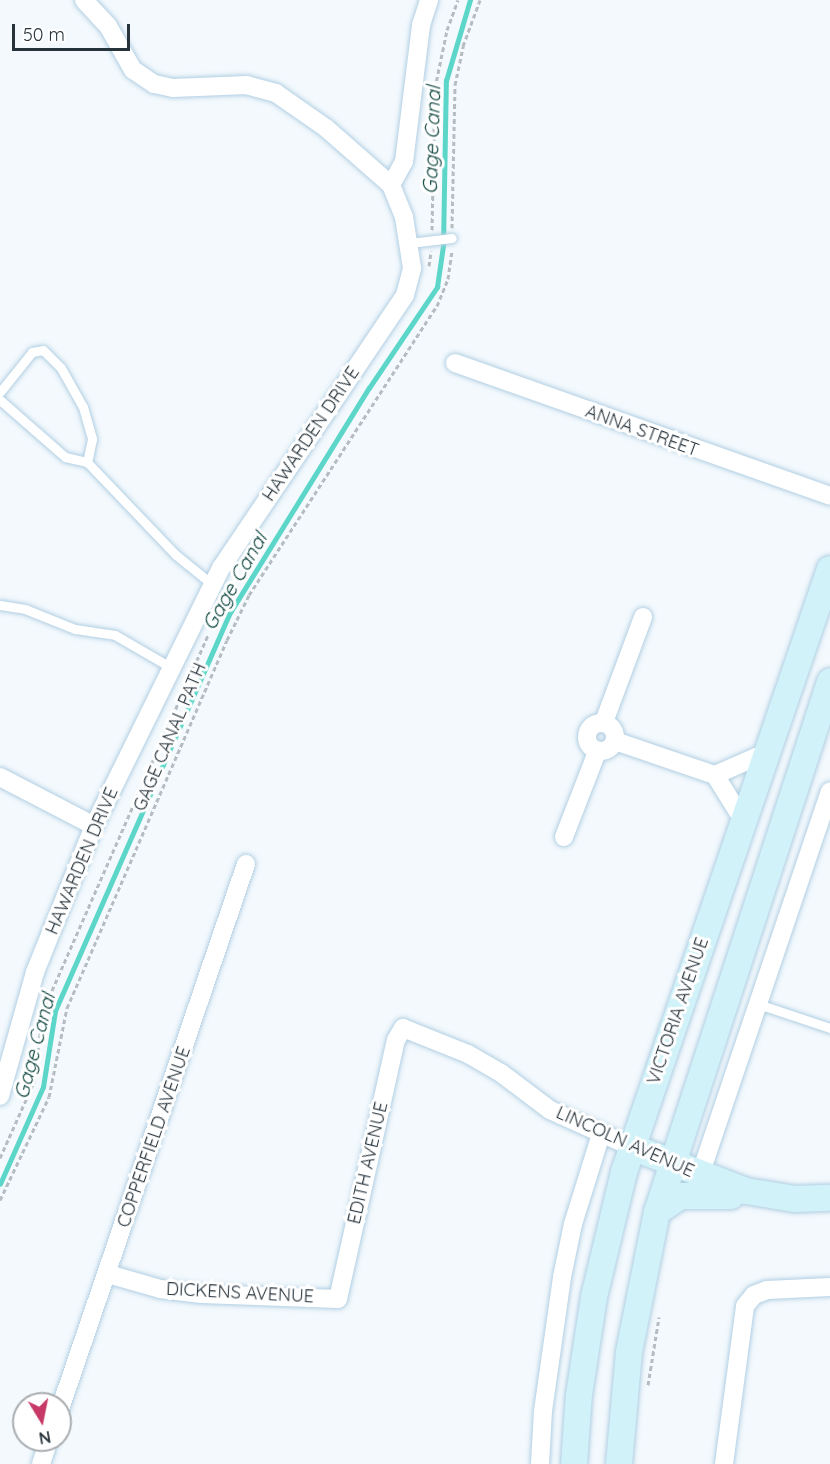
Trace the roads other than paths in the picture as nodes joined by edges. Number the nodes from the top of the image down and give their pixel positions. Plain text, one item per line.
1 (84, 0) edge
2 (429, 0) edge
3 (391, 185) junction
4 (452, 238) road end
5 (410, 243) junction
6 (455, 363) dead end
7 (0, 392) edge
8 (0, 400) edge
9 (87, 462) junction
10 (830, 496) edge
11 (830, 569) edge
12 (213, 585) junction
13 (0, 605) edge
14 (643, 617) dead end
15 (172, 668) junction
16 (830, 682) edge
17 (604, 722) junction
18 (615, 741) junction
19 (597, 752) junction
20 (763, 758) junction
21 (715, 775) junction
22 (0, 777) edge
23 (830, 791) edge
24 (742, 820) junction
25 (94, 826) junction
26 (564, 837) dead end
27 (246, 864) dead end
28 (758, 1004) junction
29 (402, 1028) joint
30 (830, 1028) edge
31 (4, 1073) edge
32 (0, 1096) edge
33 (601, 1134) junction
34 (632, 1147) junction
35 (672, 1164) junction
36 (700, 1175) junction
37 (746, 1191) junction
38 (830, 1198) edge
39 (657, 1212) junction
40 (108, 1274) junction
41 (830, 1287) edge
42 (338, 1299) joint
43 (66, 1392) edge
44 (540, 1464) edge
45 (574, 1464) edge
46 (619, 1464) edge
47 (724, 1464) edge

1 - 3 street
2 - 3 street
3 - 5 street, HAWARDEN DRIVE
4 - 5 lane
5 - 12 street, HAWARDEN DRIVE
6 - 10 street, ANNA STREET
7 - 9 lane
8 - 9 lane
9 - 12 lane
11 - 20 main road, VICTORIA AVENUE
12 - 15 street, HAWARDEN DRIVE
13 - 15 lane
14 - 17 street
15 - 25 street, HAWARDEN DRIVE
16 - 35 main road
17 - 18 street
17 - 19 street
18 - 19 street
18 - 21 street
19 - 26 street
20 - 21 street
20 - 24 main road, VICTORIA AVENUE
21 - 24 street
22 - 25 street
23 - 28 street
24 - 34 main road, VICTORIA AVENUE
25 - 31 street, HAWARDEN DRIVE
27 - 40 street, COPPERFIELD AVENUE
28 - 30 lane
28 - 36 street
29 - 33 street, LINCOLN AVENUE
29 - 42 street, EDITH AVENUE
31 - 32 street, HAWARDEN DRIVE
33 - 34 street, LINCOLN AVENUE
33 - 44 street
34 - 35 main road, LINCOLN AVENUE
34 - 45 main road, VICTORIA AVENUE
35 - 36 main road, LINCOLN AVENUE
35 - 39 main road
36 - 37 main road, LINCOLN AVENUE
37 - 38 main road, LINCOLN AVENUE
37 - 39 main road
39 - 46 main road
40 - 42 street, DICKENS AVENUE
40 - 43 street, COPPERFIELD AVENUE
41 - 47 street

